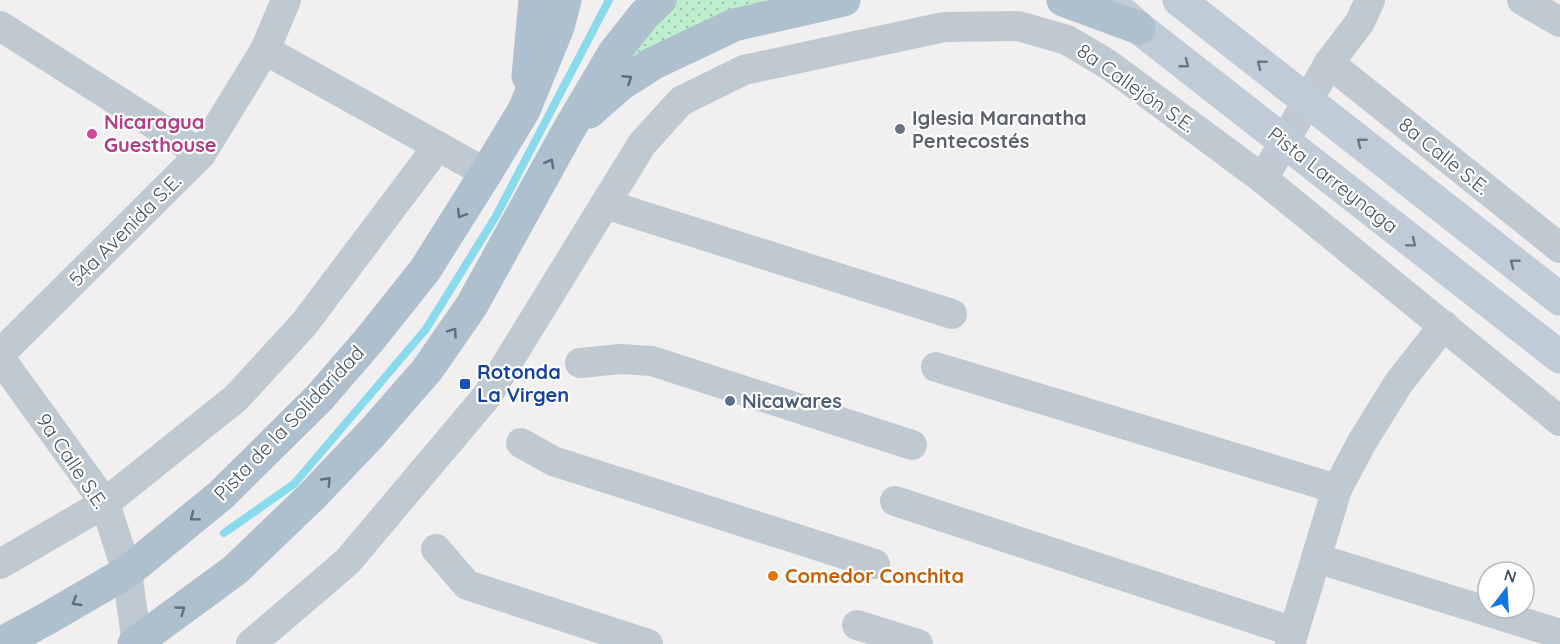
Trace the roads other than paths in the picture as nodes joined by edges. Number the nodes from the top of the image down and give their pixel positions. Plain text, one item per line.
1 (286, 0) edge
2 (535, 0) edge
3 (565, 0) edge
4 (660, 0) edge
5 (844, 0) edge
6 (1063, 0) edge
7 (1107, 0) edge
8 (1179, 0) edge
9 (1370, 0) edge
10 (1522, 0) edge
11 (1560, 22) edge
12 (0, 26) edge
13 (1139, 28) junction
14 (265, 50) junction
15 (1329, 63) junction
16 (1307, 100) junction
17 (524, 110) junction
18 (568, 131) junction
19 (1284, 141) junction
20 (438, 146) junction
21 (201, 154) junction
22 (486, 173) junction
23 (1263, 179) junction
24 (605, 204) junction
25 (1560, 248) edge
26 (1560, 299) edge
27 (952, 314) dead end
28 (1444, 325) junction
29 (0, 356) edge
30 (1560, 357) edge
31 (580, 363) dead end
32 (936, 367) dead end
33 (1560, 422) edge
34 (521, 443) dead end
35 (912, 445) dead end
36 (1337, 489) junction
37 (895, 501) dead end
38 (105, 503) junction
39 (436, 549) dead end
40 (1316, 558) junction
41 (0, 564) edge
42 (875, 564) dead end
43 (127, 572) junction
44 (857, 625) dead end
45 (1560, 634) edge
46 (1292, 638) edge
47 (0, 644) edge
48 (136, 644) edge
49 (252, 644) edge
50 (648, 644) edge
51 (918, 644) edge

1 - 14 street, 54a Avenida S.E.
2 - 17 main road
3 - 17 main road, Pista de la Solidaridad
4 - 18 main road
18 -> 5 main road
6 - 13 main road
7 - 13 main road, Pista Larreynaga
16 -> 8 main road
9 - 15 street
10 - 11 street
12 - 21 street
13 -> 19 main road, Pista Larreynaga
14 - 20 street
14 - 21 street, 54a Avenida S.E.
15 - 16 street
15 - 25 street, 8a Calle S.E.
16 - 19 street
26 -> 16 main road
17 - 22 main road, Pista de la Solidaridad
48 -> 18 main road
19 - 23 street
19 -> 30 main road, Pista Larreynaga
20 - 22 street
20 - 38 street
21 - 29 street, 54a Avenida S.E.
22 -> 43 main road, Pista de la Solidaridad
23 - 24 street, 8a Callejón S.E.
23 - 28 street, 8a Callejón S.E.
24 - 27 street
24 - 49 street, 8a Callejón S.E.
28 - 33 street, 8a Callejón S.E.
28 - 36 street
29 - 38 street, 9a Calle S.E.
31 - 35 street
32 - 36 street
34 - 42 street
36 - 40 street
37 - 46 street
38 - 41 street
38 - 43 street, 9a Calle S.E.
39 - 50 street
40 - 45 street
40 - 46 street
43 -> 47 main road, Pista de la Solidaridad
43 - 48 street, 9a Calle S.E.
44 - 51 street

